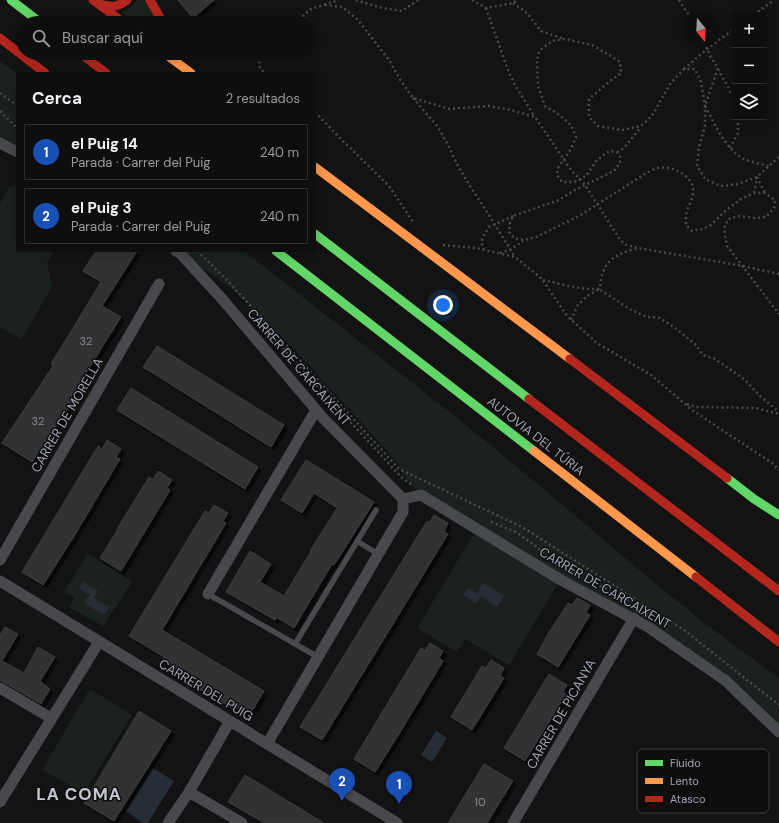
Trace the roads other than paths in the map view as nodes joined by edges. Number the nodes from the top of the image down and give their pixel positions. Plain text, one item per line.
1 (11, 0) edge
2 (127, 0) edge
3 (150, 0) edge
4 (96, 2) edge
5 (32, 16) edge
6 (115, 16) edge
7 (160, 16) edge
8 (0, 38) edge
9 (16, 50) edge
10 (28, 60) edge
11 (89, 60) edge
12 (173, 60) edge
13 (192, 63) dead end
14 (44, 72) edge
15 (105, 72) edge
16 (190, 72) edge
17 (199, 72) edge
18 (0, 143) edge
19 (16, 151) edge
20 (316, 167) edge
21 (316, 235) edge
22 (178, 252) edge
23 (277, 252) edge
24 (159, 284) dead end
25 (316, 410) junction
26 (403, 500) junction
27 (376, 510) dead end
28 (779, 515) edge
29 (357, 541) junction
30 (378, 554) junction
31 (0, 560) edge
32 (0, 581) edge
33 (779, 591) edge
34 (208, 594) joint
35 (634, 618) junction
36 (99, 642) junction
37 (779, 642) edge
38 (296, 644) junction
39 (318, 657) junction
40 (0, 688) edge
41 (51, 718) junction
42 (230, 722) junction
43 (779, 732) edge
44 (267, 744) junction
45 (188, 792) junction
46 (0, 802) edge
47 (168, 823) edge
48 (242, 823) edge
49 (397, 823) edge
50 (513, 823) edge

1 - 5 main road
2 - 4 main road
3 - 7 main road
4 - 6 main road
8 - 9 main road
10 - 14 main road
11 - 15 main road
12 - 16 main road
13 - 17 main road
18 - 19 street
20 - 28 main road
21 - 33 main road, AUTOVIA DEL TÚRIA
22 - 25 street, CARRER DE CARCAIXENT
23 - 37 main road, AUTOVIA DEL TÚRIA
24 - 31 street, CARRER DE MORELLA
25 - 26 street, CARRER DE CARCAIXENT
25 - 34 street
26 - 30 street
26 - 35 street, CARRER DE CARCAIXENT
27 - 29 lane
29 - 30 lane
29 - 38 lane
30 - 39 street
32 - 36 street, CARRER DEL PUIG
34 - 38 lane
35 - 43 street, CARRER DE CARCAIXENT
35 - 50 street, CARRER DE PICANYA
36 - 41 street
36 - 42 street, CARRER DEL PUIG
38 - 39 lane
39 - 44 street
40 - 41 street
41 - 46 street
42 - 44 street, CARRER DEL PUIG
42 - 45 street
44 - 49 street, CARRER DEL PUIG
45 - 47 street
45 - 48 street

